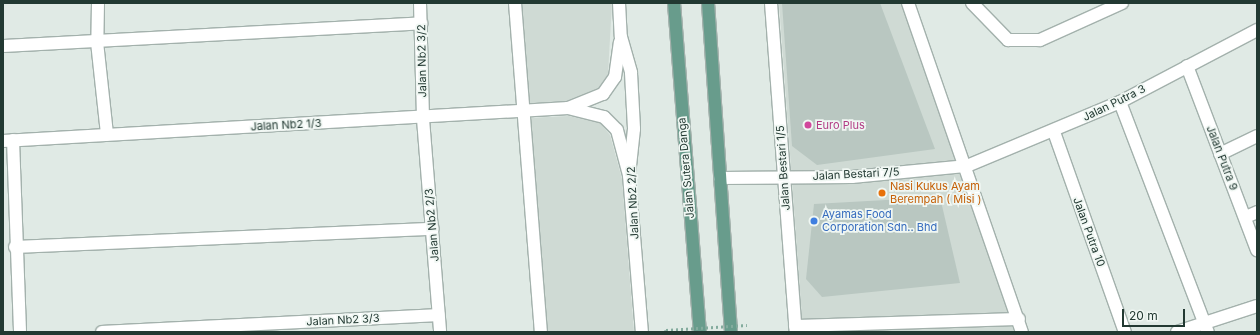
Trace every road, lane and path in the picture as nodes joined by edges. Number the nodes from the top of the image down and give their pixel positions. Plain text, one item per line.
1 (98, 3) edge
2 (420, 3) edge
3 (515, 3) edge
4 (619, 3) edge
5 (674, 3) edge
6 (708, 3) edge
7 (771, 3) edge
8 (908, 3) edge
9 (972, 3) edge
10 (1122, 3) edge
11 (421, 23) junction
12 (1257, 30) edge
13 (620, 37) junction
14 (96, 42) junction
15 (3, 46) edge
16 (1187, 66) junction
17 (1120, 102) junction
18 (568, 108) junction
19 (523, 112) junction
20 (423, 119) junction
21 (1054, 132) junction
22 (107, 134) junction
23 (1257, 136) edge
24 (8, 140) edge
25 (1220, 154) junction
26 (967, 166) junction
27 (629, 175) junction
28 (784, 176) junction
29 (720, 178) junction
30 (1257, 212) edge
31 (1246, 217) junction
32 (433, 229) junction
33 (15, 247) junction
34 (1257, 250) edge
35 (1257, 306) edge
36 (439, 315) junction
37 (1019, 319) junction
38 (747, 325) dead end
39 (930, 328) edge
40 (1207, 328) edge
41 (796, 329) edge
42 (20, 332) edge
43 (102, 332) edge
44 (440, 332) edge
45 (541, 332) edge
46 (642, 332) edge
47 (666, 332) edge
48 (700, 332) edge
49 (731, 332) edge
50 (1022, 332) edge
51 (1125, 332) edge
52 (1177, 332) edge

1 - 14 street
2 - 11 street, Jalan Nb2 3/2
3 - 19 street
4 - 13 street, Jalan Nb2 2/2
5 - 48 main road, Jalan Sutera Danga
6 - 29 main road
7 - 28 street, Jalan Bestari 1/5
8 - 26 street
9 - 10 street
11 - 14 street
11 - 20 street, Jalan Nb2 3/2
12 - 16 street, Jalan Putra 3
13 - 18 street, Jalan Nb2 1/3
13 - 27 street, Jalan Nb2 2/2
14 - 15 street
14 - 22 street
16 - 17 street, Jalan Putra 3
16 - 25 street, Jalan Putra 9
17 - 21 street, Jalan Putra 3
17 - 40 street
18 - 19 street, Jalan Nb2 1/3
18 - 27 street, Jalan Nb2 1/3
19 - 20 street, Jalan Nb2 1/3
19 - 45 street
20 - 22 street, Jalan Nb2 1/3
20 - 32 street, Jalan Nb2 2/3
21 - 26 street, Jalan Putra 3
21 - 51 street, Jalan Putra 10
22 - 24 street, Jalan Nb2 1/3
23 - 25 street
24 - 33 street
25 - 31 street, Jalan Putra 9
26 - 28 street, Jalan Bestari 7/5
26 - 37 street
27 - 46 street, Jalan Nb2 2/2
28 - 29 street, Jalan Bestari 7/5
28 - 41 street, Jalan Bestari 1/5
29 - 49 main road
30 - 31 street
31 - 34 street, Jalan Putra 9
32 - 33 street
32 - 36 street, Jalan Nb2 2/3
33 - 42 street
35 - 40 street
36 - 43 street, Jalan Nb2 3/3
36 - 44 street, Jalan Nb2 2/3
37 - 39 street
37 - 50 street
38 - 47 path, bridge
39 - 41 street
40 - 52 street

